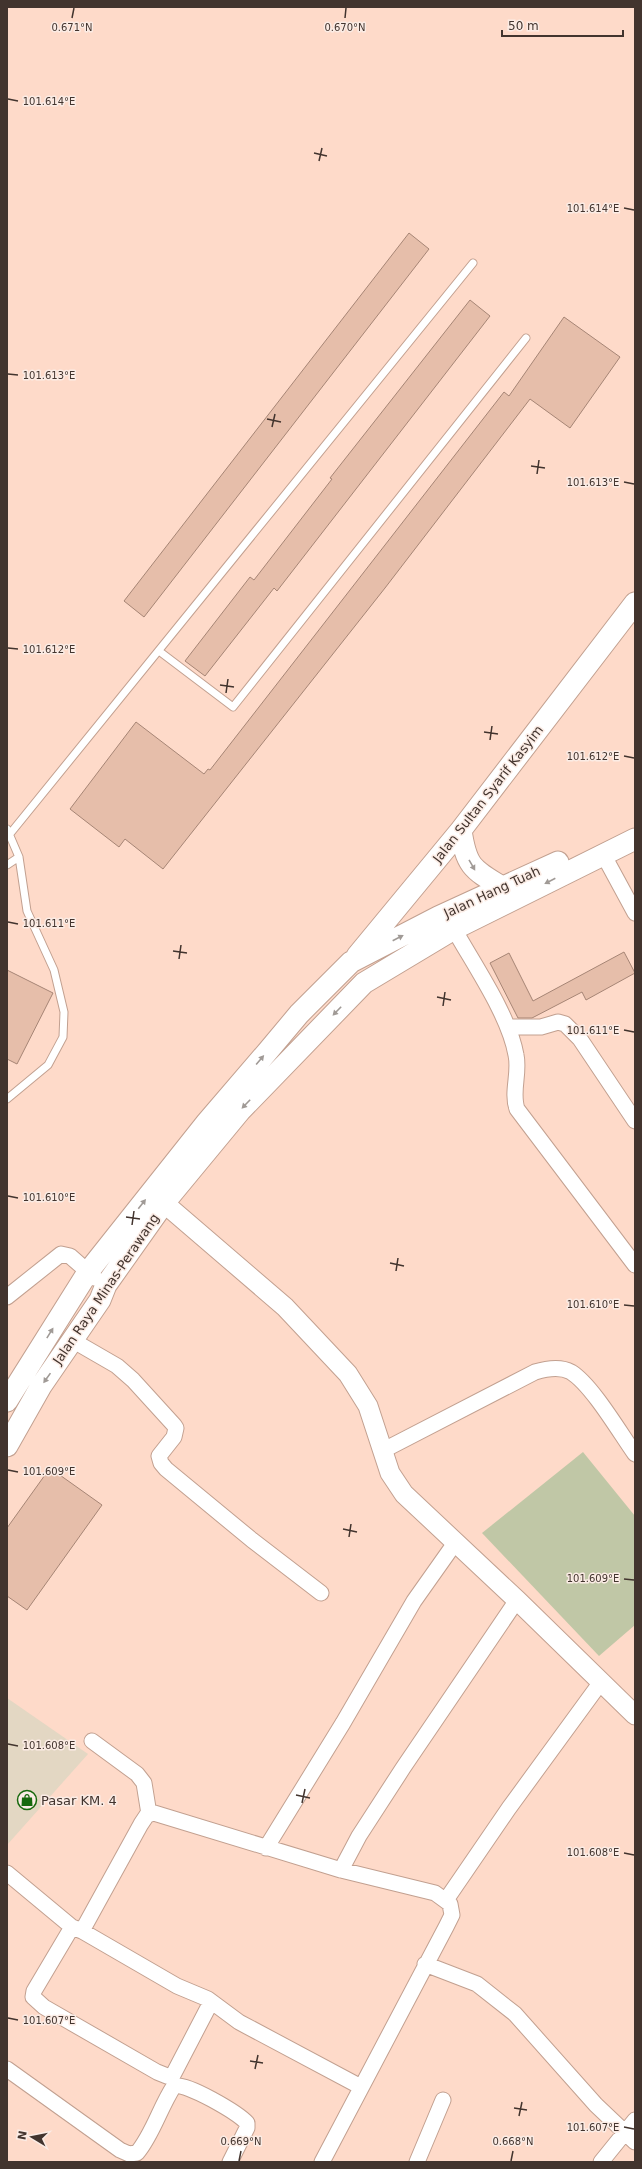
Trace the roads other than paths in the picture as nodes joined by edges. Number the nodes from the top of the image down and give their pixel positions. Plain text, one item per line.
1 (473, 263) dead end
2 (526, 338) dead end
3 (635, 603) edge
4 (159, 651) junction
5 (635, 826) edge
6 (461, 830) junction
7 (8, 832) edge
8 (635, 839) edge
9 (603, 854) junction
10 (19, 857) junction
11 (7, 865) edge
12 (502, 887) junction
13 (635, 912) edge
14 (454, 929) junction
15 (351, 962) junction
16 (364, 983) junction
17 (509, 1027) junction
18 (7, 1099) edge
19 (635, 1121) edge
20 (164, 1203) junction
21 (635, 1265) edge
22 (88, 1272) junction
23 (106, 1285) junction
24 (7, 1296) edge
25 (72, 1340) junction
26 (7, 1401) edge
27 (7, 1446) edge
28 (382, 1451) junction
29 (635, 1454) edge
30 (454, 1543) junction
31 (321, 1593) dead end
32 (517, 1600) junction
33 (601, 1682) junction
34 (635, 1716) edge
35 (92, 1741) dead end
36 (149, 1814) junction
37 (266, 1848) junction
38 (341, 1870) junction
39 (7, 1873) edge
40 (446, 1900) junction
41 (77, 1929) junction
42 (426, 1964) junction
43 (211, 2002) junction
44 (7, 2069) edge
45 (361, 2087) junction
46 (443, 2100) dead end
47 (635, 2120) edge
48 (630, 2137) edge
49 (230, 2162) edge
50 (322, 2162) edge
51 (416, 2162) edge
52 (602, 2162) edge

1 - 4 lane
2 - 4 lane
3 - 6 main road, Jalan Sultan Syarif Kasyim
4 - 7 lane
5 - 12 main road, Jalan Hang Tuah
6 -> 12 main road
6 - 15 main road, Jalan Sultan Syarif Kasyim
7 - 10 lane
8 - 9 main road, Jalan Hang Tuah
9 - 13 street
9 -> 14 main road, Jalan Hang Tuah
10 - 11 lane
10 - 18 lane
15 -> 12 main road, Jalan Hang Tuah
14 - 16 main road, Jalan Hang Tuah
14 - 17 street
15 - 16 main road
22 -> 15 main road, Jalan Raya Minas-Perawang
16 -> 20 main road, Jalan Raya Minas-Perawang
17 - 19 street
17 - 21 street
20 - 23 main road, Jalan Raya Minas-Perawang
20 - 28 street
22 - 23 street
22 - 24 street
26 -> 22 main road, Jalan Raya Minas-Perawang
23 - 25 main road, Jalan Raya Minas-Perawang
25 -> 27 main road, Jalan Raya Minas-Perawang
25 - 31 street
28 - 29 street
28 - 30 street
30 - 32 street
30 - 37 street
32 - 33 street
32 - 38 street
33 - 34 street
33 - 40 street
35 - 36 street
36 - 37 street
36 - 41 street
37 - 38 street
38 - 40 street
39 - 41 street
40 - 42 street
41 - 43 street
41 - 43 street
42 - 45 street
42 - 48 street
43 - 45 street
44 - 49 street
45 - 50 street
46 - 51 street
47 - 48 street
48 - 52 street

